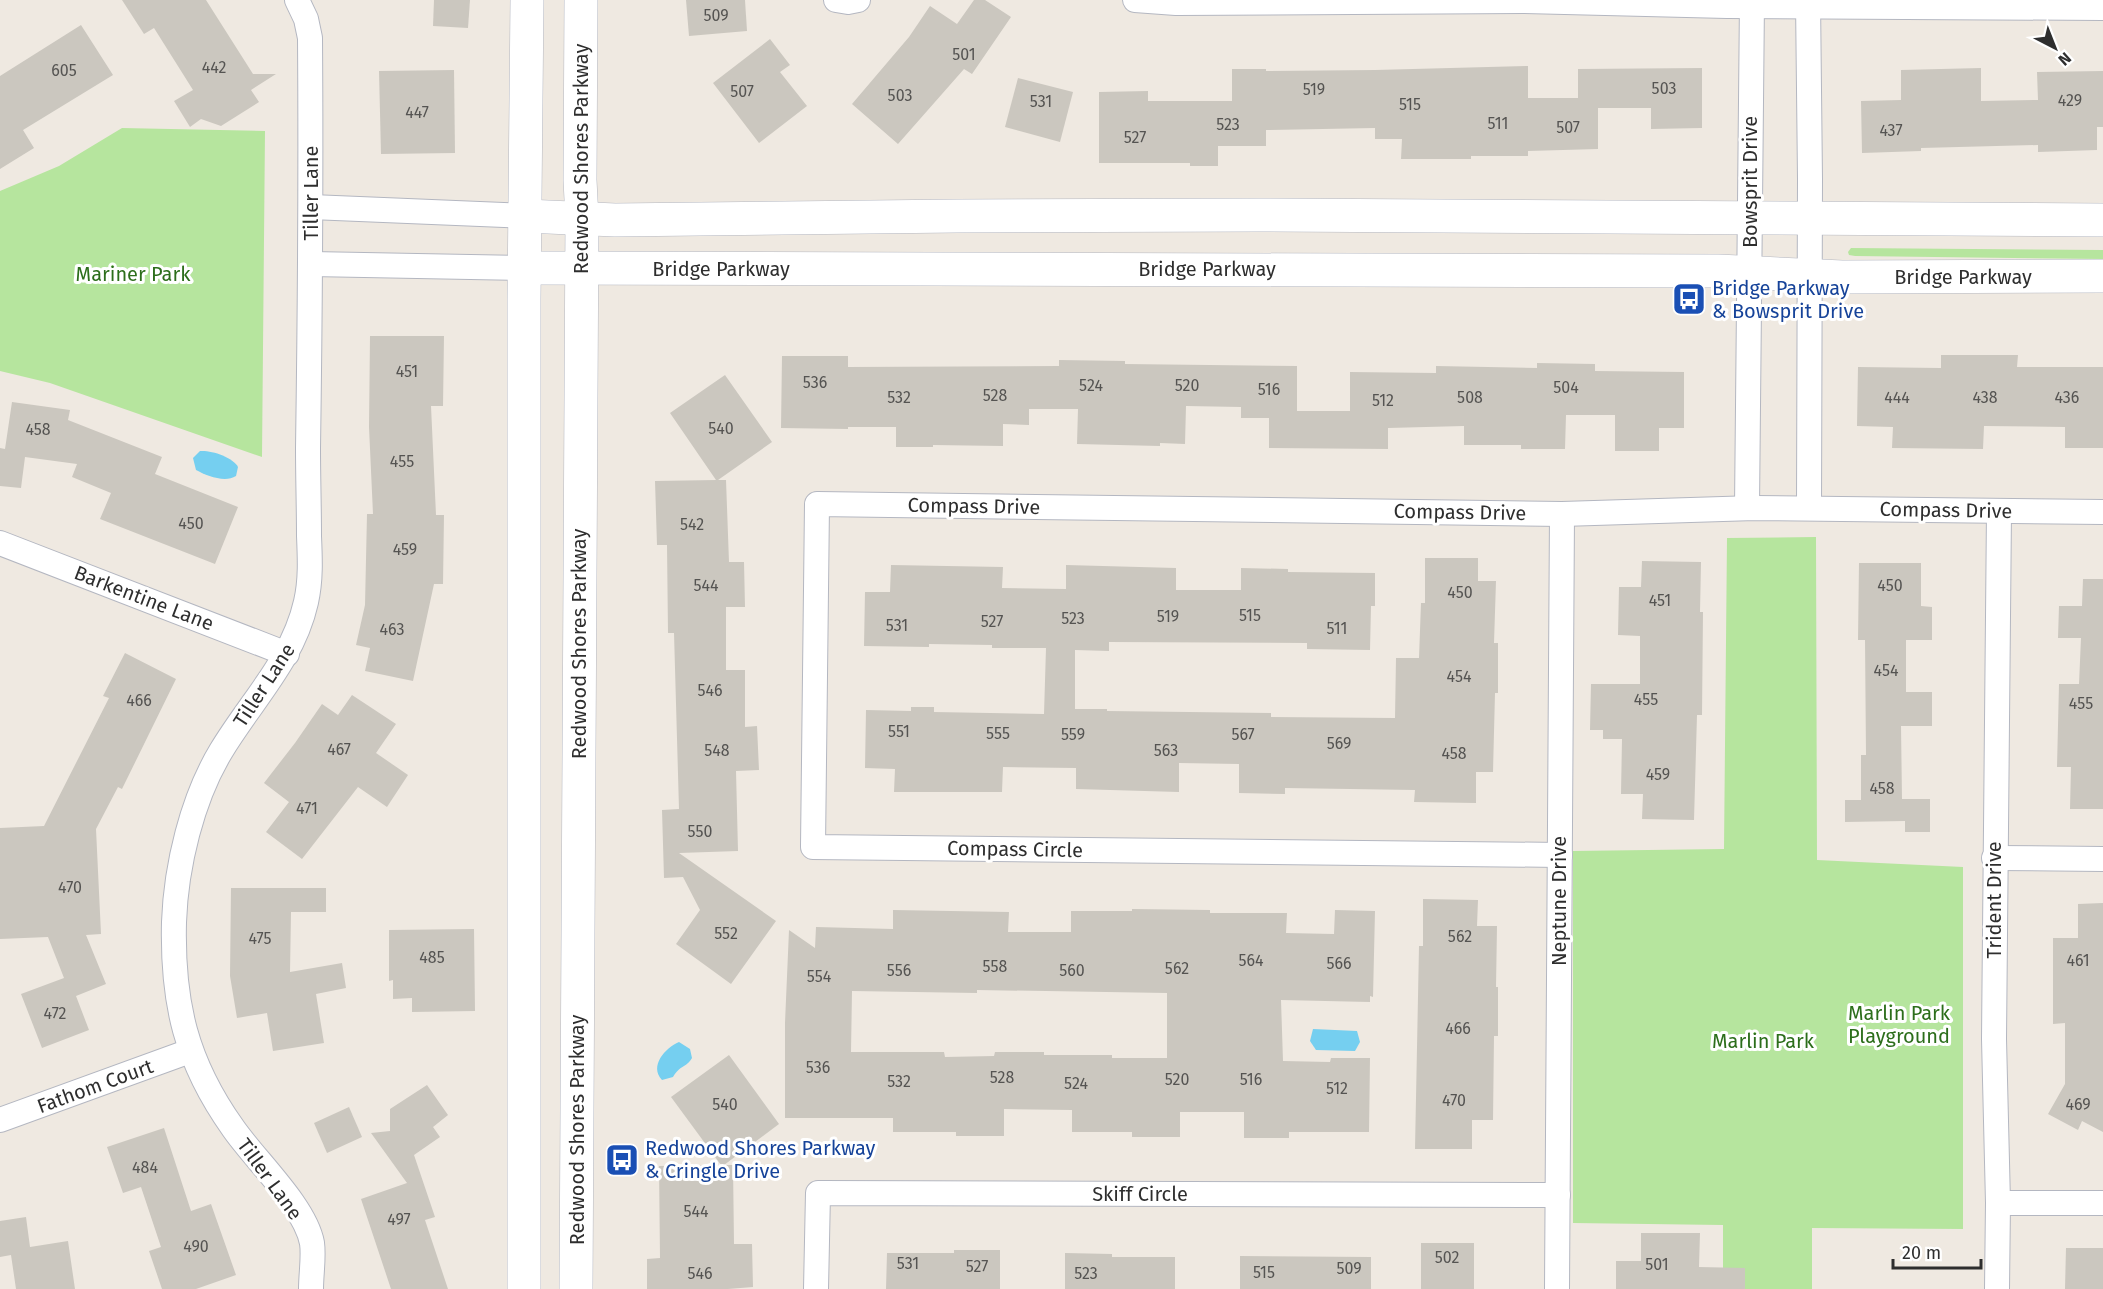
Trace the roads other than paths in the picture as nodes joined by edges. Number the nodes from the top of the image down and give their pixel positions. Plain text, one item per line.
1 (297, 0) edge
2 (527, 0) edge
3 (581, 0) edge
4 (836, 0) edge
5 (858, 0) edge
6 (1135, 0) edge
7 (1523, 0) edge
8 (1176, 2) edge
9 (1751, 3) edge
10 (1808, 3) edge
11 (2103, 8) edge
12 (311, 207) junction
13 (526, 216) junction
14 (1749, 218) junction
15 (582, 219) junction
16 (1809, 219) junction
17 (2103, 220) edge
18 (311, 264) junction
19 (582, 267) junction
20 (525, 268) junction
21 (1749, 272) junction
22 (1809, 274) junction
23 (2103, 276) edge
24 (817, 504) joint
25 (1747, 508) junction
26 (1809, 508) junction
27 (1999, 512) junction
28 (2103, 512) edge
29 (1562, 514) junction
30 (0, 543) edge
31 (287, 654) junction
32 (1560, 855) junction
33 (1994, 858) junction
34 (2103, 859) edge
35 (190, 1051) junction
36 (0, 1120) edge
37 (1558, 1195) junction
38 (1998, 1203) junction
39 (2103, 1203) edge
40 (311, 1289) edge
41 (524, 1289) edge
42 (576, 1289) edge
43 (816, 1289) edge
44 (1557, 1289) edge
45 (1997, 1289) edge

1 - 12 street, Tiller Lane
2 - 13 street
3 - 15 street, Redwood Shores Parkway
4 - 5 street
6 - 8 street
7 - 8 street
7 - 9 street
9 - 10 street
9 - 14 street, Bowsprit Drive
10 - 11 street
10 - 16 street
12 - 13 street
12 - 18 street, Tiller Lane
13 - 15 street
13 - 20 street
14 - 15 street
14 - 16 street
14 - 21 street, Bowsprit Drive
15 - 19 street, Redwood Shores Parkway
16 - 17 street
16 - 22 street
18 - 20 street, Bridge Parkway
18 - 31 street, Tiller Lane
19 - 20 street, Bridge Parkway
19 - 21 street, Bridge Parkway
19 - 42 street, Redwood Shores Parkway
20 - 41 street
21 - 22 street, Bridge Parkway
21 - 25 street, Bowsprit Drive
22 - 23 street, Bridge Parkway
22 - 26 street
24 - 29 street, Compass Drive
24 - 32 street, Compass Circle
25 - 26 street, Compass Drive
25 - 29 street, Compass Drive
26 - 27 street, Compass Drive
27 - 28 street, Compass Drive
27 - 33 street, Trident Drive
29 - 32 street, Neptune Drive
30 - 31 street, Barkentine Lane
31 - 35 street, Tiller Lane
32 - 37 street, Neptune Drive
33 - 34 street
33 - 38 street, Trident Drive
35 - 36 street, Fathom Court
35 - 40 street, Tiller Lane
37 - 43 street, Skiff Circle
37 - 44 street, Neptune Drive
38 - 39 street
38 - 45 street, Trident Drive

